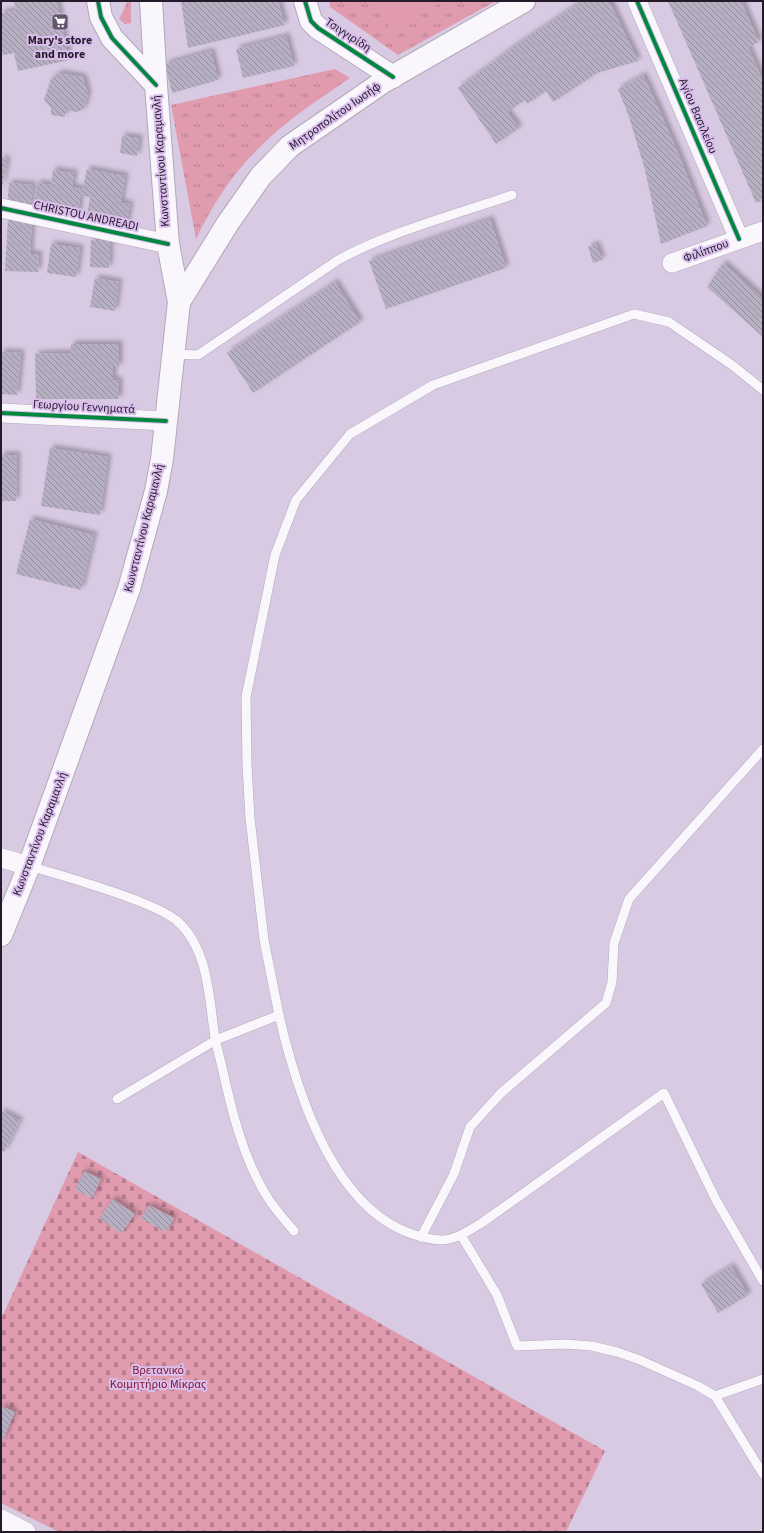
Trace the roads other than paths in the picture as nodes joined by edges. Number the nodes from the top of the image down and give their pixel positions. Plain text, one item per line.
1 (98, 1) edge
2 (151, 1) edge
3 (305, 1) edge
4 (524, 1) edge
5 (637, 1) edge
6 (393, 76) junction
7 (156, 85) junction
8 (512, 195) dead end
9 (1, 208) edge
10 (763, 231) edge
11 (740, 239) junction
12 (168, 244) junction
13 (672, 263) dead end
14 (179, 302) junction
15 (173, 354) junction
16 (763, 390) edge
17 (1, 413) edge
18 (166, 421) junction
19 (763, 749) edge
20 (1, 858) edge
21 (30, 866) junction
22 (1, 935) edge
23 (279, 1015) junction
24 (216, 1040) junction
25 (117, 1099) dead end
26 (294, 1231) dead end
27 (461, 1235) junction
28 (421, 1237) junction
29 (763, 1281) edge
30 (763, 1379) edge
31 (715, 1396) junction
32 (763, 1474) edge
33 (1, 1519) edge
34 (26, 1532) edge

1 - 7 main road, Κωνσταντίνου Καραμανλή
2 - 7 main road
3 - 6 main road, Τσιγγιρίδη
4 - 6 main road, Μητροπολίτου Ιωσήφ
5 - 11 street, Αγίου Βασιλείου
6 - 14 main road, Μητροπολίτου Ιωσήφ
7 - 12 main road, Κωνσταντίνου Καραμανλή
8 - 15 lane
9 - 12 street, CHRISTOU ANDREADI
10 - 11 street, Φιλίππου
11 - 13 street, Φιλίππου
12 - 14 main road, Κωνσταντίνου Καραμανλή
14 - 15 main road, Κωνσταντίνου Καραμανλή
15 - 18 main road, Κωνσταντίνου Καραμανλή
16 - 23 lane
17 - 18 street, Γεωργίου Γεννηματά
18 - 21 main road, Κωνσταντίνου Καραμανλή
19 - 28 lane
20 - 21 street
21 - 22 main road, Κωνσταντίνου Καραμανλή
21 - 24 lane
23 - 24 lane
23 - 28 lane
24 - 25 lane
24 - 26 lane
27 - 28 lane
27 - 29 lane
27 - 31 lane
30 - 31 lane
31 - 32 lane
33 - 34 street

